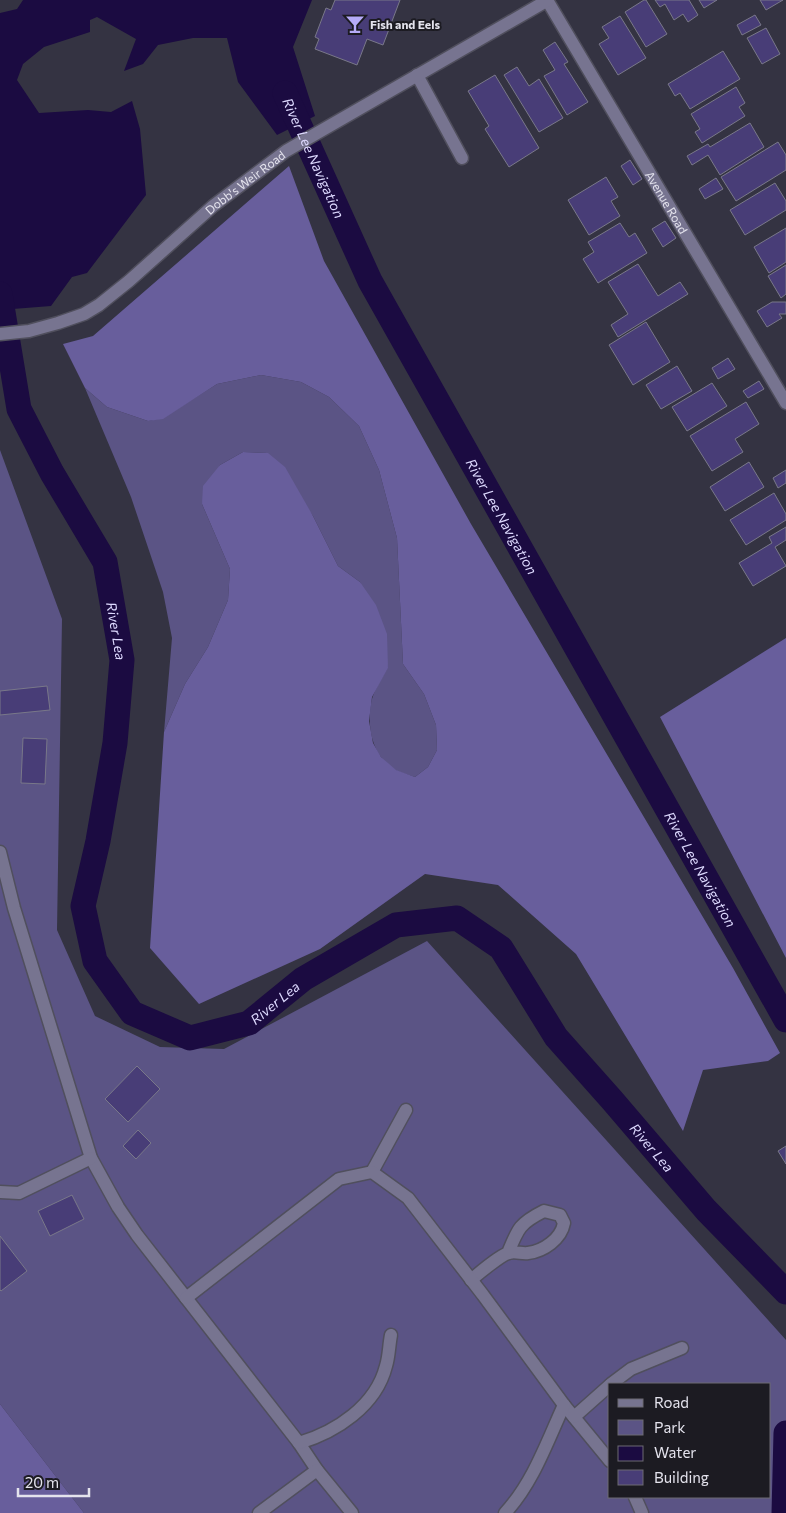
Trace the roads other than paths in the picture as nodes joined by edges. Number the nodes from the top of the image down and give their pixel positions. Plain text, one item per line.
1 (548, 0) edge
2 (417, 75) junction
3 (462, 158) dead end
4 (0, 334) edge
5 (786, 403) edge
6 (0, 852) edge
7 (406, 1110) dead end
8 (92, 1158) junction
9 (372, 1172) junction
10 (0, 1192) edge
11 (508, 1253) dead end
12 (471, 1280) junction
13 (186, 1298) junction
14 (390, 1335) dead end
15 (682, 1348) dead end
16 (613, 1383) edge
17 (608, 1387) edge
18 (564, 1405) junction
19 (574, 1417) junction
20 (299, 1442) junction
21 (608, 1459) edge
22 (317, 1470) junction
23 (634, 1498) edge
24 (259, 1513) edge
25 (352, 1513) edge
26 (506, 1513) edge
27 (642, 1513) edge

1 - 2 street, Dobb's Weir Road
1 - 5 street, Avenue Road
2 - 3 street
2 - 4 street, Dobb's Weir Road
6 - 8 street
7 - 9 street
8 - 10 street
8 - 13 street
9 - 12 street
9 - 13 street
11 - 12 street
12 - 18 street
13 - 20 street
14 - 20 street
15 - 16 street
17 - 19 street
18 - 19 street
18 - 26 street
19 - 21 street
20 - 22 street
22 - 24 street
22 - 25 street
23 - 27 street

